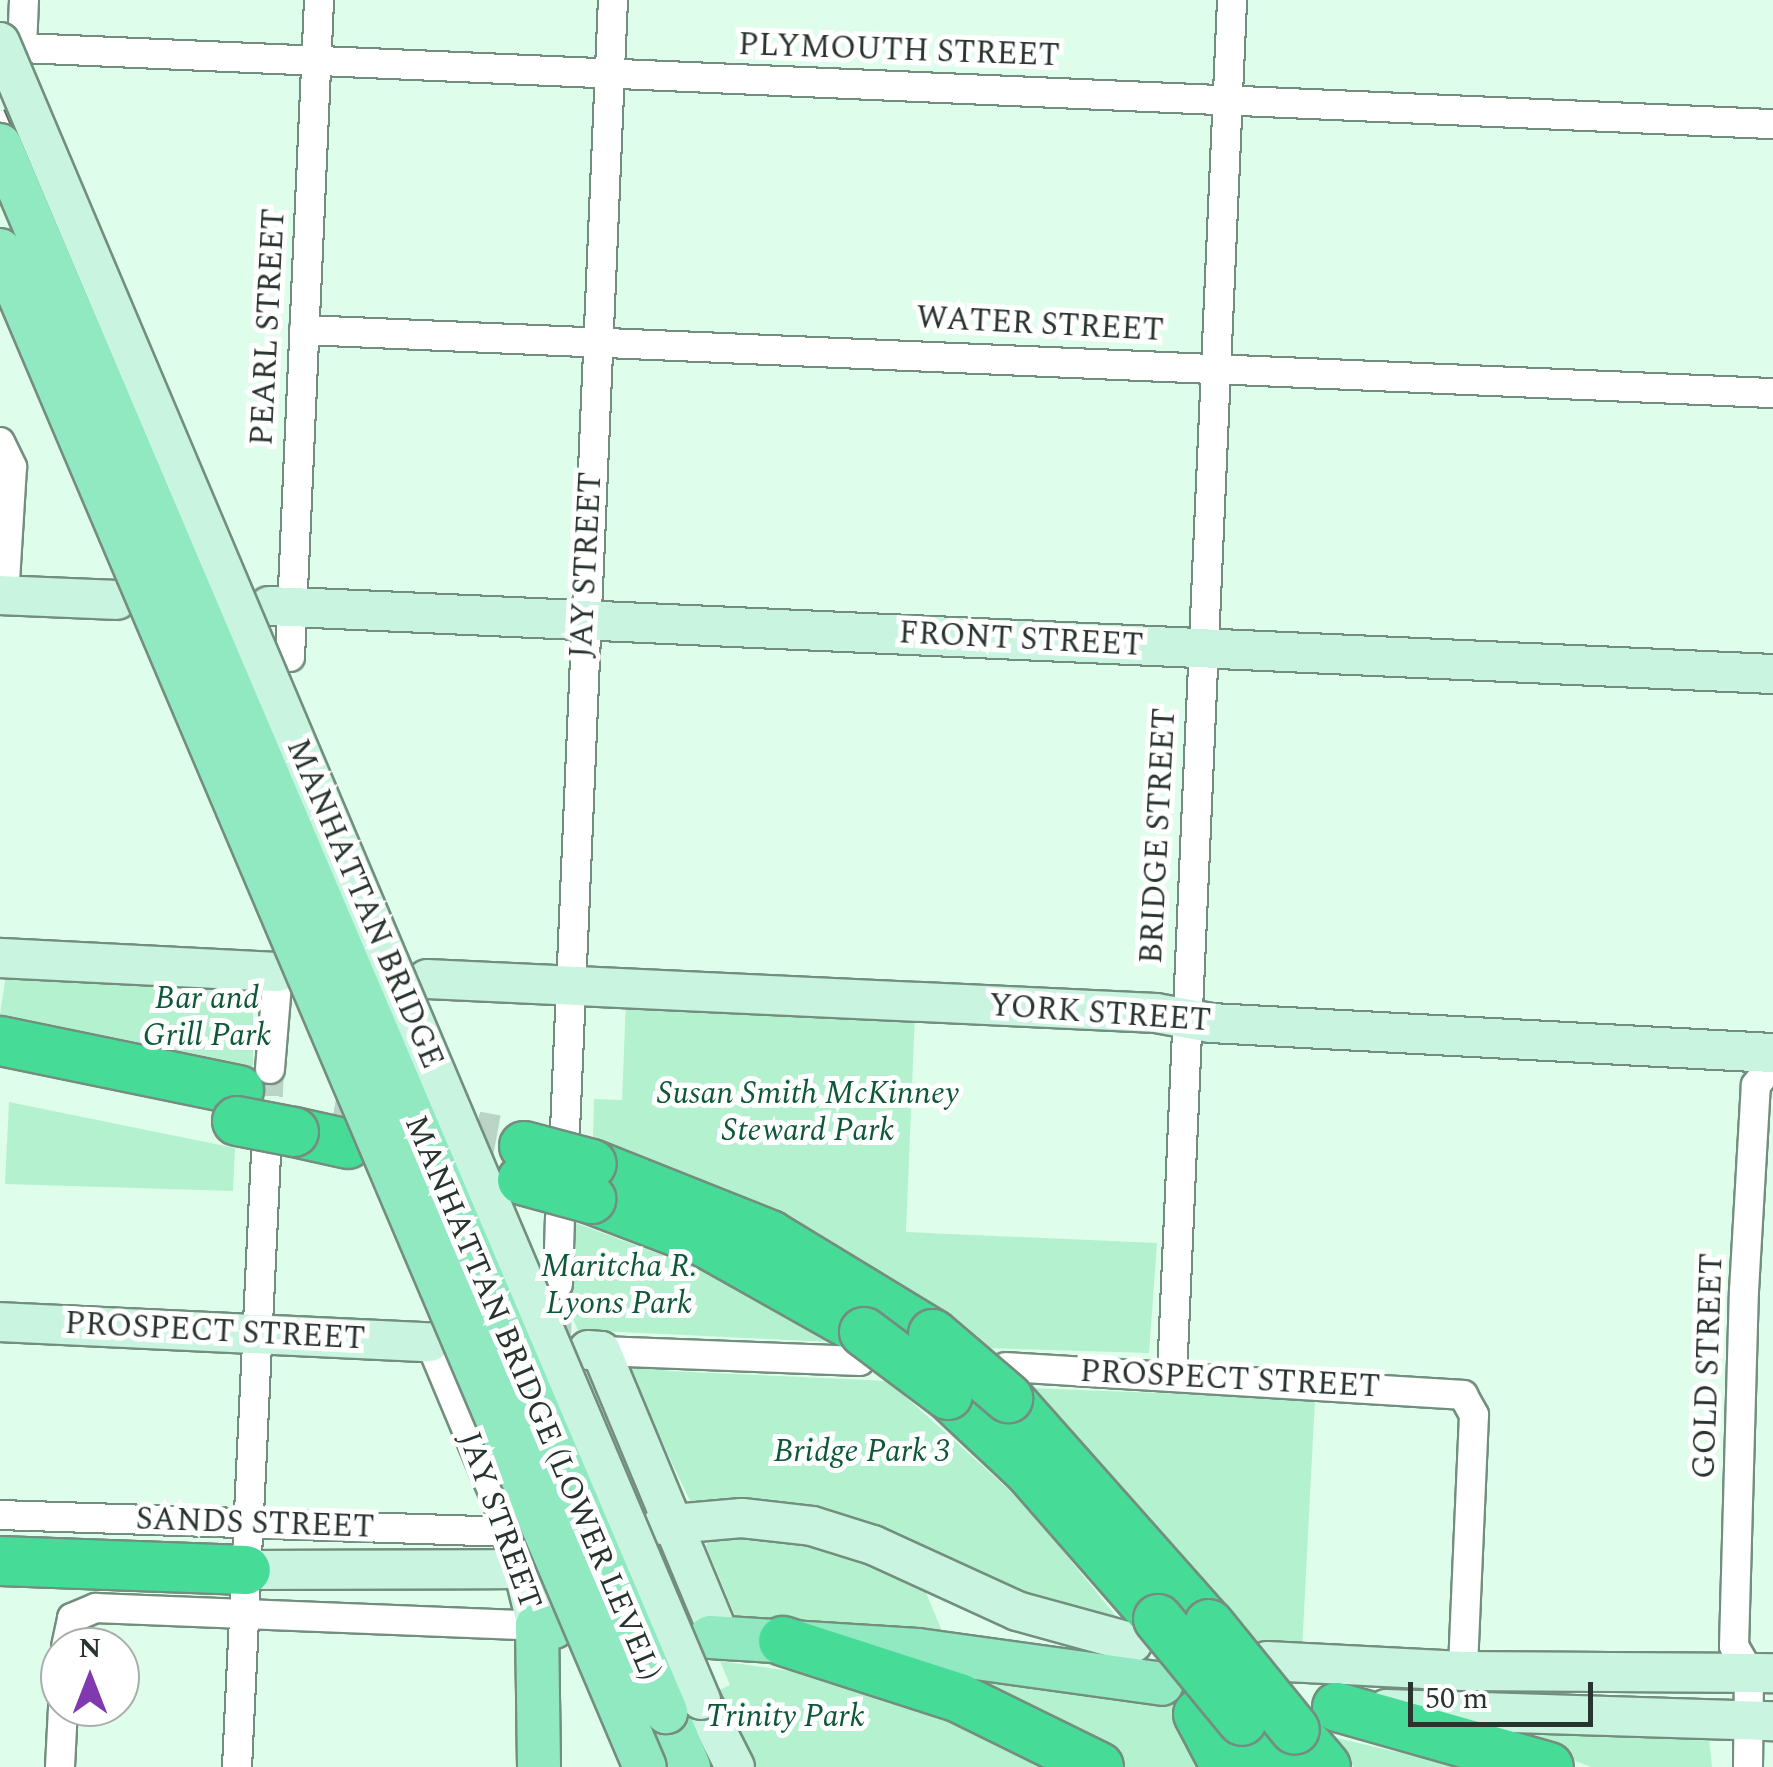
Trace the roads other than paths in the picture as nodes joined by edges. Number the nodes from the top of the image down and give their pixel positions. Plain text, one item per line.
1 (24, 0) edge
2 (319, 0) edge
3 (613, 0) edge
4 (1232, 0) edge
5 (11, 45) edge
6 (316, 61) junction
7 (610, 74) junction
8 (1228, 99) junction
9 (1773, 124) edge
10 (0, 145) edge
11 (0, 250) edge
12 (304, 330) junction
13 (598, 340) junction
14 (1215, 368) junction
15 (1773, 393) edge
16 (0, 442) edge
17 (117, 600) dead end
18 (1, 607) edge
19 (280, 607) junction
20 (585, 619) junction
21 (1202, 648) junction
22 (290, 658) dead end
23 (1773, 674) edge
24 (0, 958) edge
25 (278, 972) joint
26 (427, 979) dead end
27 (568, 985) junction
28 (1185, 1018) junction
29 (1773, 1053) edge
30 (5, 1057) edge
31 (1773, 1064) edge
32 (285, 1115) junction
33 (545, 1169) junction
34 (558, 1284) tunnel mouth
35 (0, 1322) edge
36 (258, 1334) junction
37 (430, 1342) joint
38 (862, 1346) junction
39 (594, 1351) joint
40 (1172, 1376) junction
41 (1007, 1382) junction
42 (0, 1515) edge
43 (248, 1523) junction
44 (670, 1524) junction
45 (510, 1532) junction
46 (0, 1561) edge
47 (522, 1569) junction
48 (245, 1592) junction
49 (1140, 1626) junction
50 (70, 1627) edge
51 (546, 1627) junction
52 (715, 1637) joint
53 (783, 1641) junction
54 (1267, 1661) dead end
55 (1765, 1665) edge
56 (1463, 1671) junction
57 (1162, 1684) dead end
58 (683, 1706) junction
59 (1220, 1718) junction
60 (1761, 1720) edge
61 (62, 1727) edge
62 (1303, 1727) edge
63 (60, 1767) edge
64 (236, 1767) edge
65 (539, 1767) edge
66 (645, 1767) edge
67 (689, 1767) edge
68 (724, 1767) edge
69 (736, 1767) edge
70 (1099, 1767) edge
71 (1226, 1767) edge
72 (1326, 1767) edge
73 (1550, 1767) edge
74 (1748, 1767) edge

1 - 5 street
2 - 6 street, PEARL STREET
3 - 7 street, JAY STREET
4 - 8 street, BRIDGE STREET
5 - 6 street, PLYMOUTH STREET
5 - 58 main road, MANHATTAN BRIDGE, bridge
6 - 7 street, PLYMOUTH STREET
6 - 12 street, PEARL STREET
7 - 8 street, PLYMOUTH STREET
7 - 13 street, JAY STREET
8 - 9 street, PLYMOUTH STREET
8 - 14 street, BRIDGE STREET
10 - 58 main road, MANHATTAN BRIDGE (LOWER LEVEL), bridge
11 - 66 main road, bridge
12 - 13 street, WATER STREET
12 - 19 street, PEARL STREET
13 - 14 street, WATER STREET
13 - 20 street, JAY STREET
14 - 15 street, WATER STREET
14 - 21 street, BRIDGE STREET
16 - 18 street
17 - 18 main road
19 - 20 main road, FRONT STREET
19 - 22 street, PEARL STREET
20 - 21 main road, FRONT STREET
20 - 27 street, JAY STREET
21 - 23 main road, FRONT STREET
21 - 28 street, BRIDGE STREET
24 - 25 main road
25 - 32 street
26 - 27 main road, YORK STREET
27 - 28 main road, YORK STREET
27 - 33 street, JAY STREET
28 - 29 main road, YORK STREET
28 - 40 street, BRIDGE STREET
30 - 32 highway
31 - 55 street, GOLD STREET
32 - 36 street
33 - 34 street, JAY STREET
33 - 38 highway
33 - 41 highway, bridge
35 - 36 main road, PROSPECT STREET
36 - 37 main road, PROSPECT STREET
36 - 43 street
37 - 45 street, JAY STREET
38 - 39 street
38 - 49 highway, bridge
39 - 44 main road
40 - 41 street, PROSPECT STREET
40 - 56 street, PROSPECT STREET
41 - 62 highway, bridge
42 - 43 street, SANDS STREET
43 - 45 street, SANDS STREET
43 - 48 street
44 - 49 main road
44 - 52 main road
45 - 47 street, JAY STREET
46 - 48 highway
47 - 48 main road, SANDS STREET
47 - 51 main road, JAY STREET
48 - 50 street, SANDS STREET
48 - 51 street, SANDS STREET
48 - 64 street
49 - 59 highway, bridge
51 - 65 main road, JAY STREET
52 - 53 main road
53 - 57 main road
53 - 70 highway
54 - 56 main road
55 - 56 main road
55 - 60 street, GOLD STREET
58 - 67 main road, MANHATTAN BRIDGE (LOWER LEVEL)
58 - 68 main road, MANHATTAN BRIDGE
58 - 69 main road
59 - 62 highway
59 - 71 highway
60 - 62 main road
60 - 74 street, GOLD STREET
61 - 63 street
62 - 72 highway
62 - 73 highway

